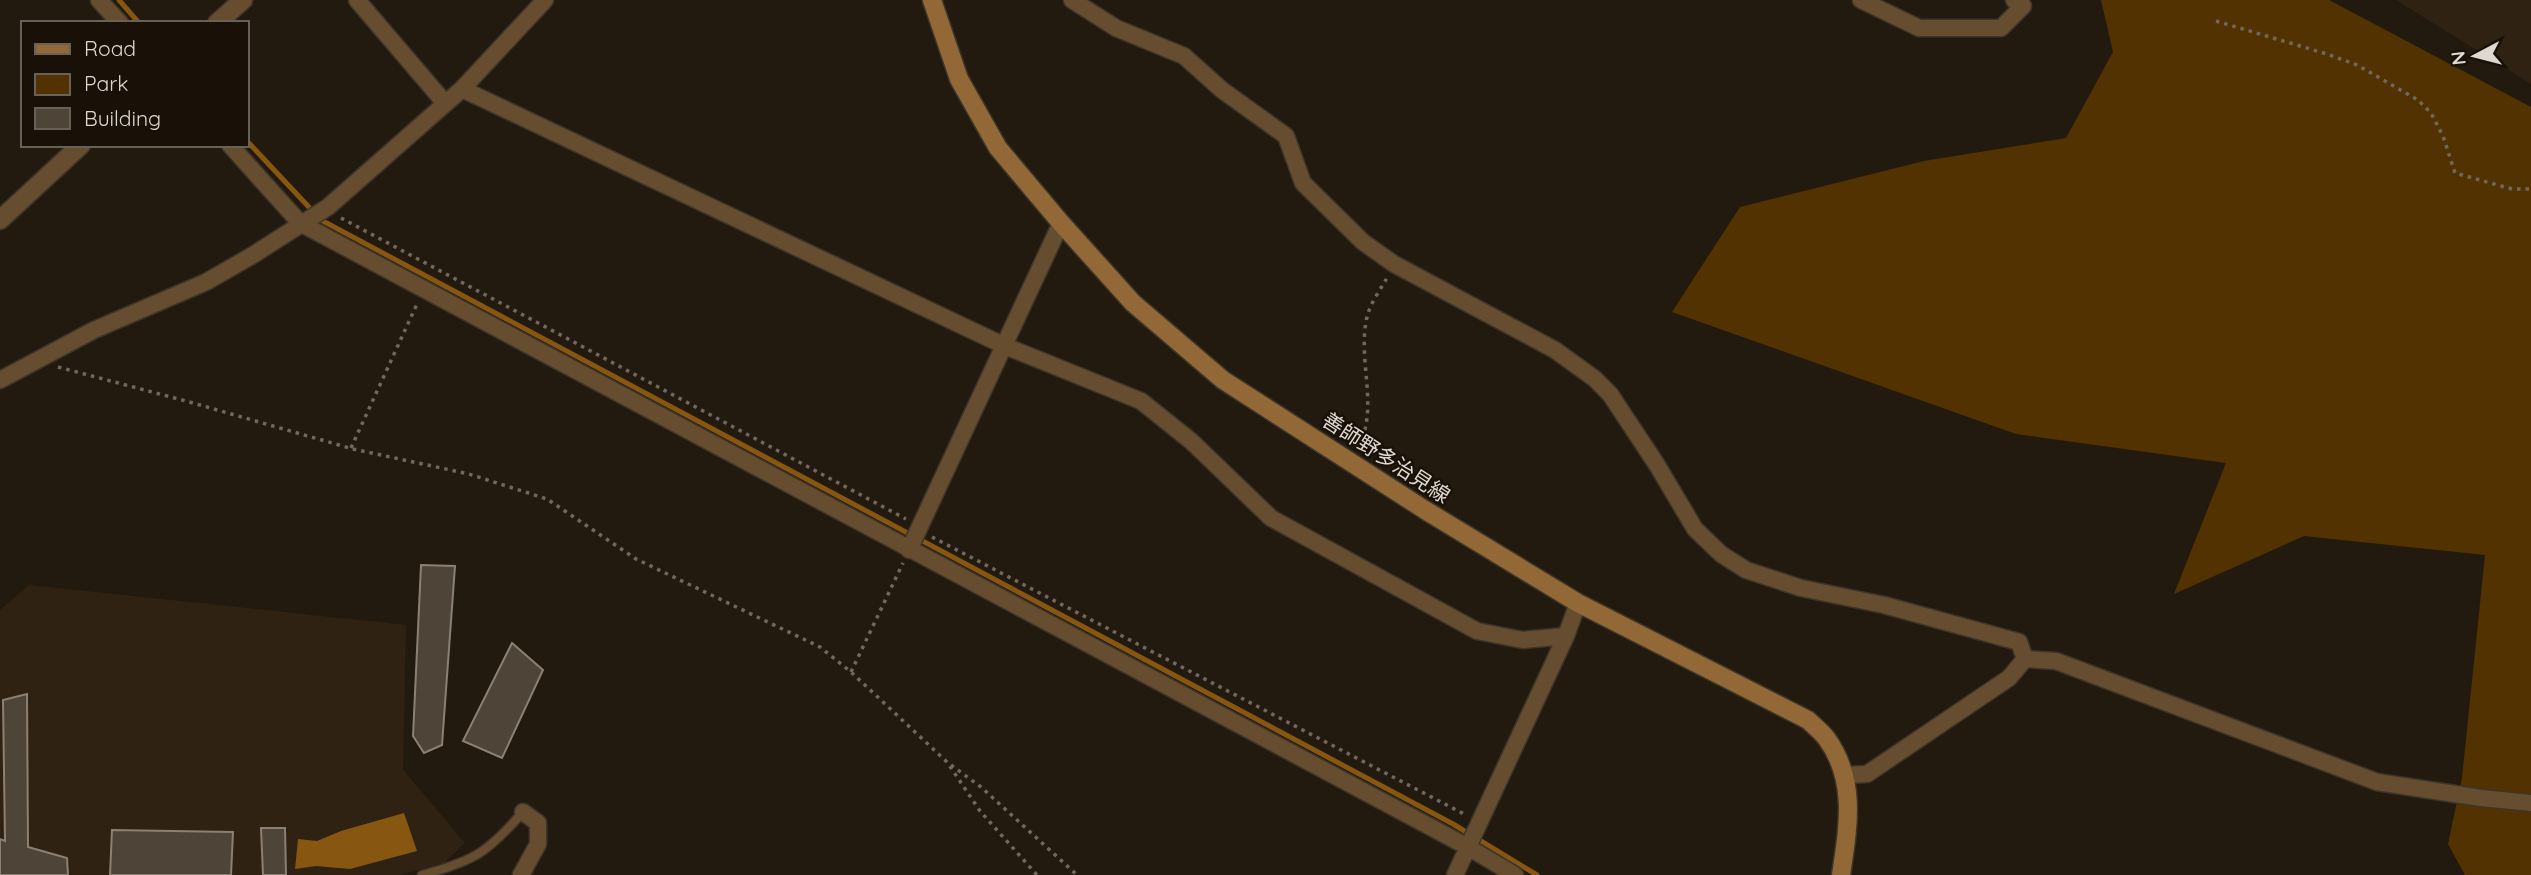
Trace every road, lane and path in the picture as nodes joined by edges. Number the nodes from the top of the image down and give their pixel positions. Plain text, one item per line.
1 (99, 0) edge
2 (243, 0) edge
3 (357, 0) edge
4 (545, 0) edge
5 (932, 0) edge
6 (1072, 0) edge
7 (1861, 0) edge
8 (2014, 0) edge
9 (118, 21) edge
10 (219, 21) edge
11 (2216, 21) dead end
12 (462, 89) junction
13 (445, 103) junction
14 (79, 147) edge
15 (232, 147) edge
16 (2531, 188) edge
17 (328, 207) junction
18 (0, 220) edge
19 (300, 223) junction
20 (1061, 223) junction
21 (1394, 264) junction
22 (423, 289) junction
23 (1005, 346) junction
24 (36, 360) junction
25 (0, 380) edge
26 (351, 448) junction
27 (1352, 463) junction
28 (919, 528) junction
29 (909, 550) junction
30 (1578, 603) junction
31 (1566, 635) junction
32 (2025, 659) junction
33 (851, 671) junction
34 (947, 762) junction
35 (1845, 775) junction
36 (2531, 803) edge
37 (523, 812) joint
38 (1479, 824) junction
39 (1469, 847) junction
40 (422, 875) edge
41 (521, 875) edge
42 (1037, 875) edge
43 (1077, 875) edge
44 (1455, 875) edge
45 (1515, 875) edge
46 (1841, 875) edge

1 - 9 street
2 - 10 street
3 - 13 street
4 - 12 street
5 - 20 main road, 善師野多治見線
6 - 21 street
7 - 8 street
11 - 16 path
12 - 13 street
12 - 23 street
13 - 17 street
14 - 18 street
15 - 19 street
17 - 19 street
17 - 28 path
19 - 22 street
19 - 24 street
20 - 23 street
20 - 27 main road, 善師野多治見線
21 - 27 path
21 - 32 street
22 - 26 path
22 - 29 street
23 - 28 street
23 - 31 street
24 - 25 street
24 - 26 path
26 - 33 path
27 - 30 main road, 善師野多治見線
28 - 29 street
28 - 38 path
29 - 33 path
29 - 39 street
30 - 31 street
30 - 35 main road, 善師野多治見線
31 - 38 street
32 - 35 street
32 - 36 street
33 - 34 path
34 - 42 path
34 - 43 path
35 - 46 main road, 善師野多治見線
37 - 40 lane
37 - 41 street
38 - 39 street
39 - 44 street
39 - 45 street

